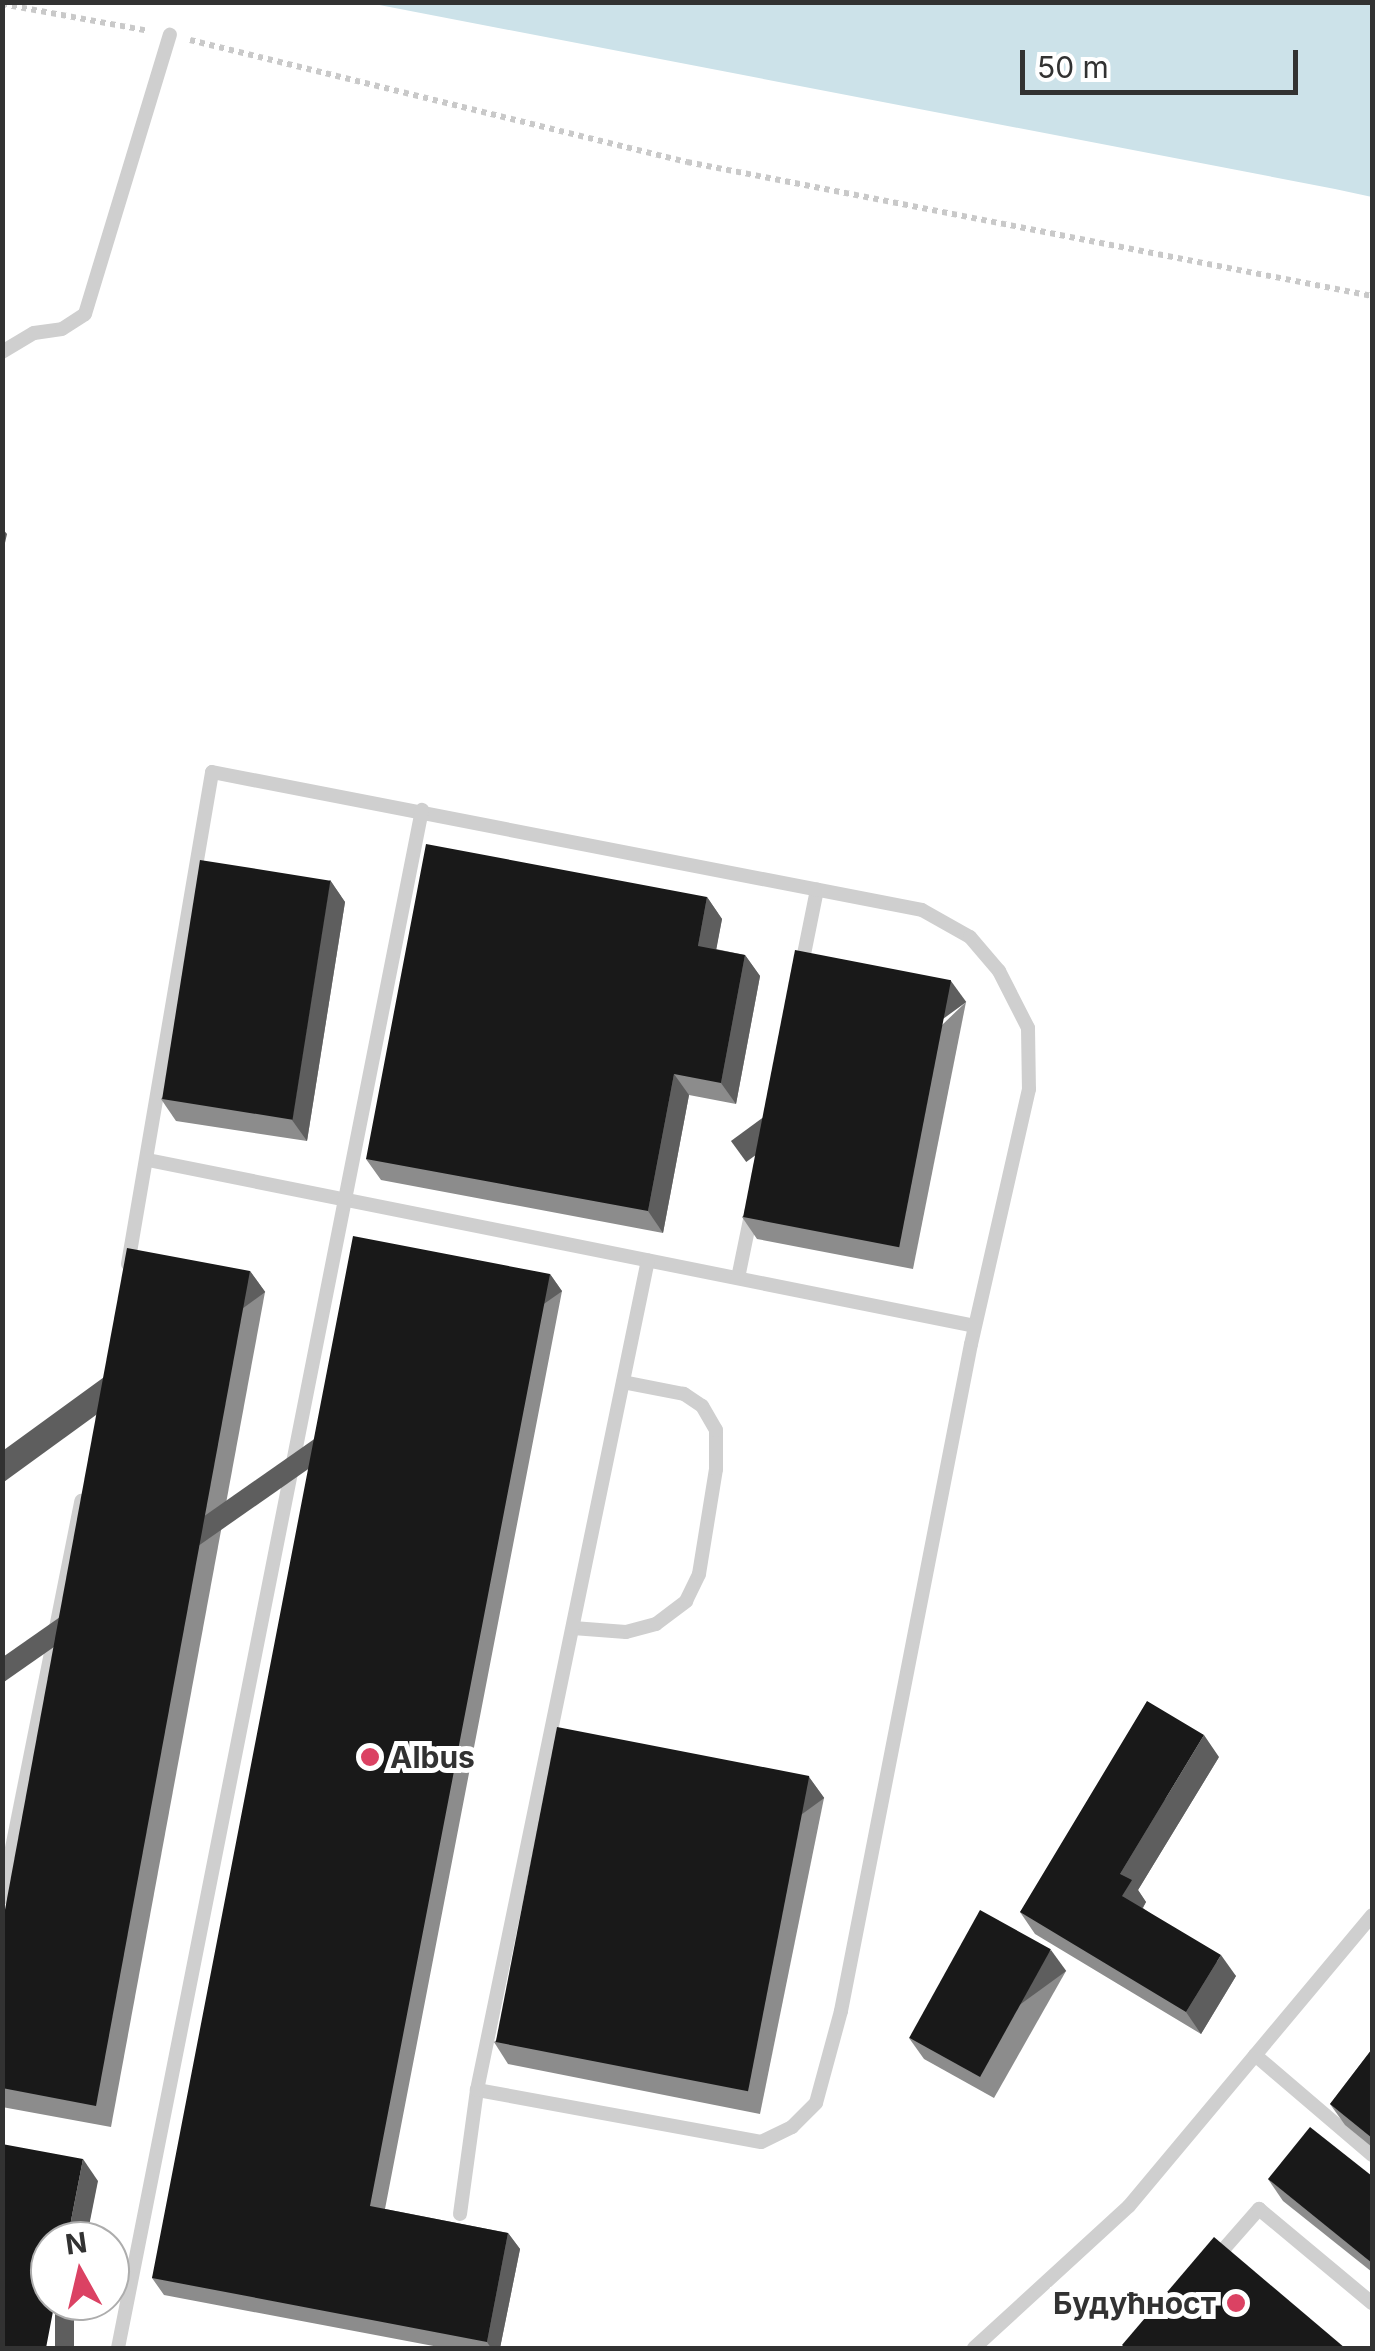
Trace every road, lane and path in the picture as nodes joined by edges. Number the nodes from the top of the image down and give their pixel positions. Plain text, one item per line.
1 (2, 4) edge
2 (170, 35) junction
3 (1372, 296) edge
4 (2, 352) edge
5 (422, 810) junction
6 (817, 890) junction
7 (797, 987) edge
8 (148, 1160) junction
9 (348, 1200) junction
10 (754, 1200) edge
11 (648, 1260) junction
12 (126, 1277) edge
13 (738, 1278) junction
14 (975, 1326) junction
15 (623, 1382) junction
16 (83, 1490) edge
17 (573, 1628) junction
18 (2, 1898) edge
19 (1372, 1915) edge
20 (1255, 2056) junction
21 (477, 2090) junction
22 (1372, 2155) edge
23 (460, 2214) dead end
24 (1198, 2279) edge
25 (1372, 2304) edge
26 (118, 2348) edge
27 (974, 2348) edge

1 - 2 path
2 - 3 path
2 - 4 lane
5 - 6 lane
5 - 8 lane
5 - 9 lane
6 - 7 lane
6 - 14 lane
8 - 9 lane
8 - 12 lane
9 - 11 lane
9 - 26 lane
10 - 13 lane
11 - 13 lane
11 - 15 lane
13 - 14 lane
14 - 21 lane
15 - 17 lane
15 - 17 lane
16 - 18 lane
17 - 21 lane
19 - 20 lane
20 - 22 lane
20 - 27 lane
21 - 23 lane
24 - 25 lane

